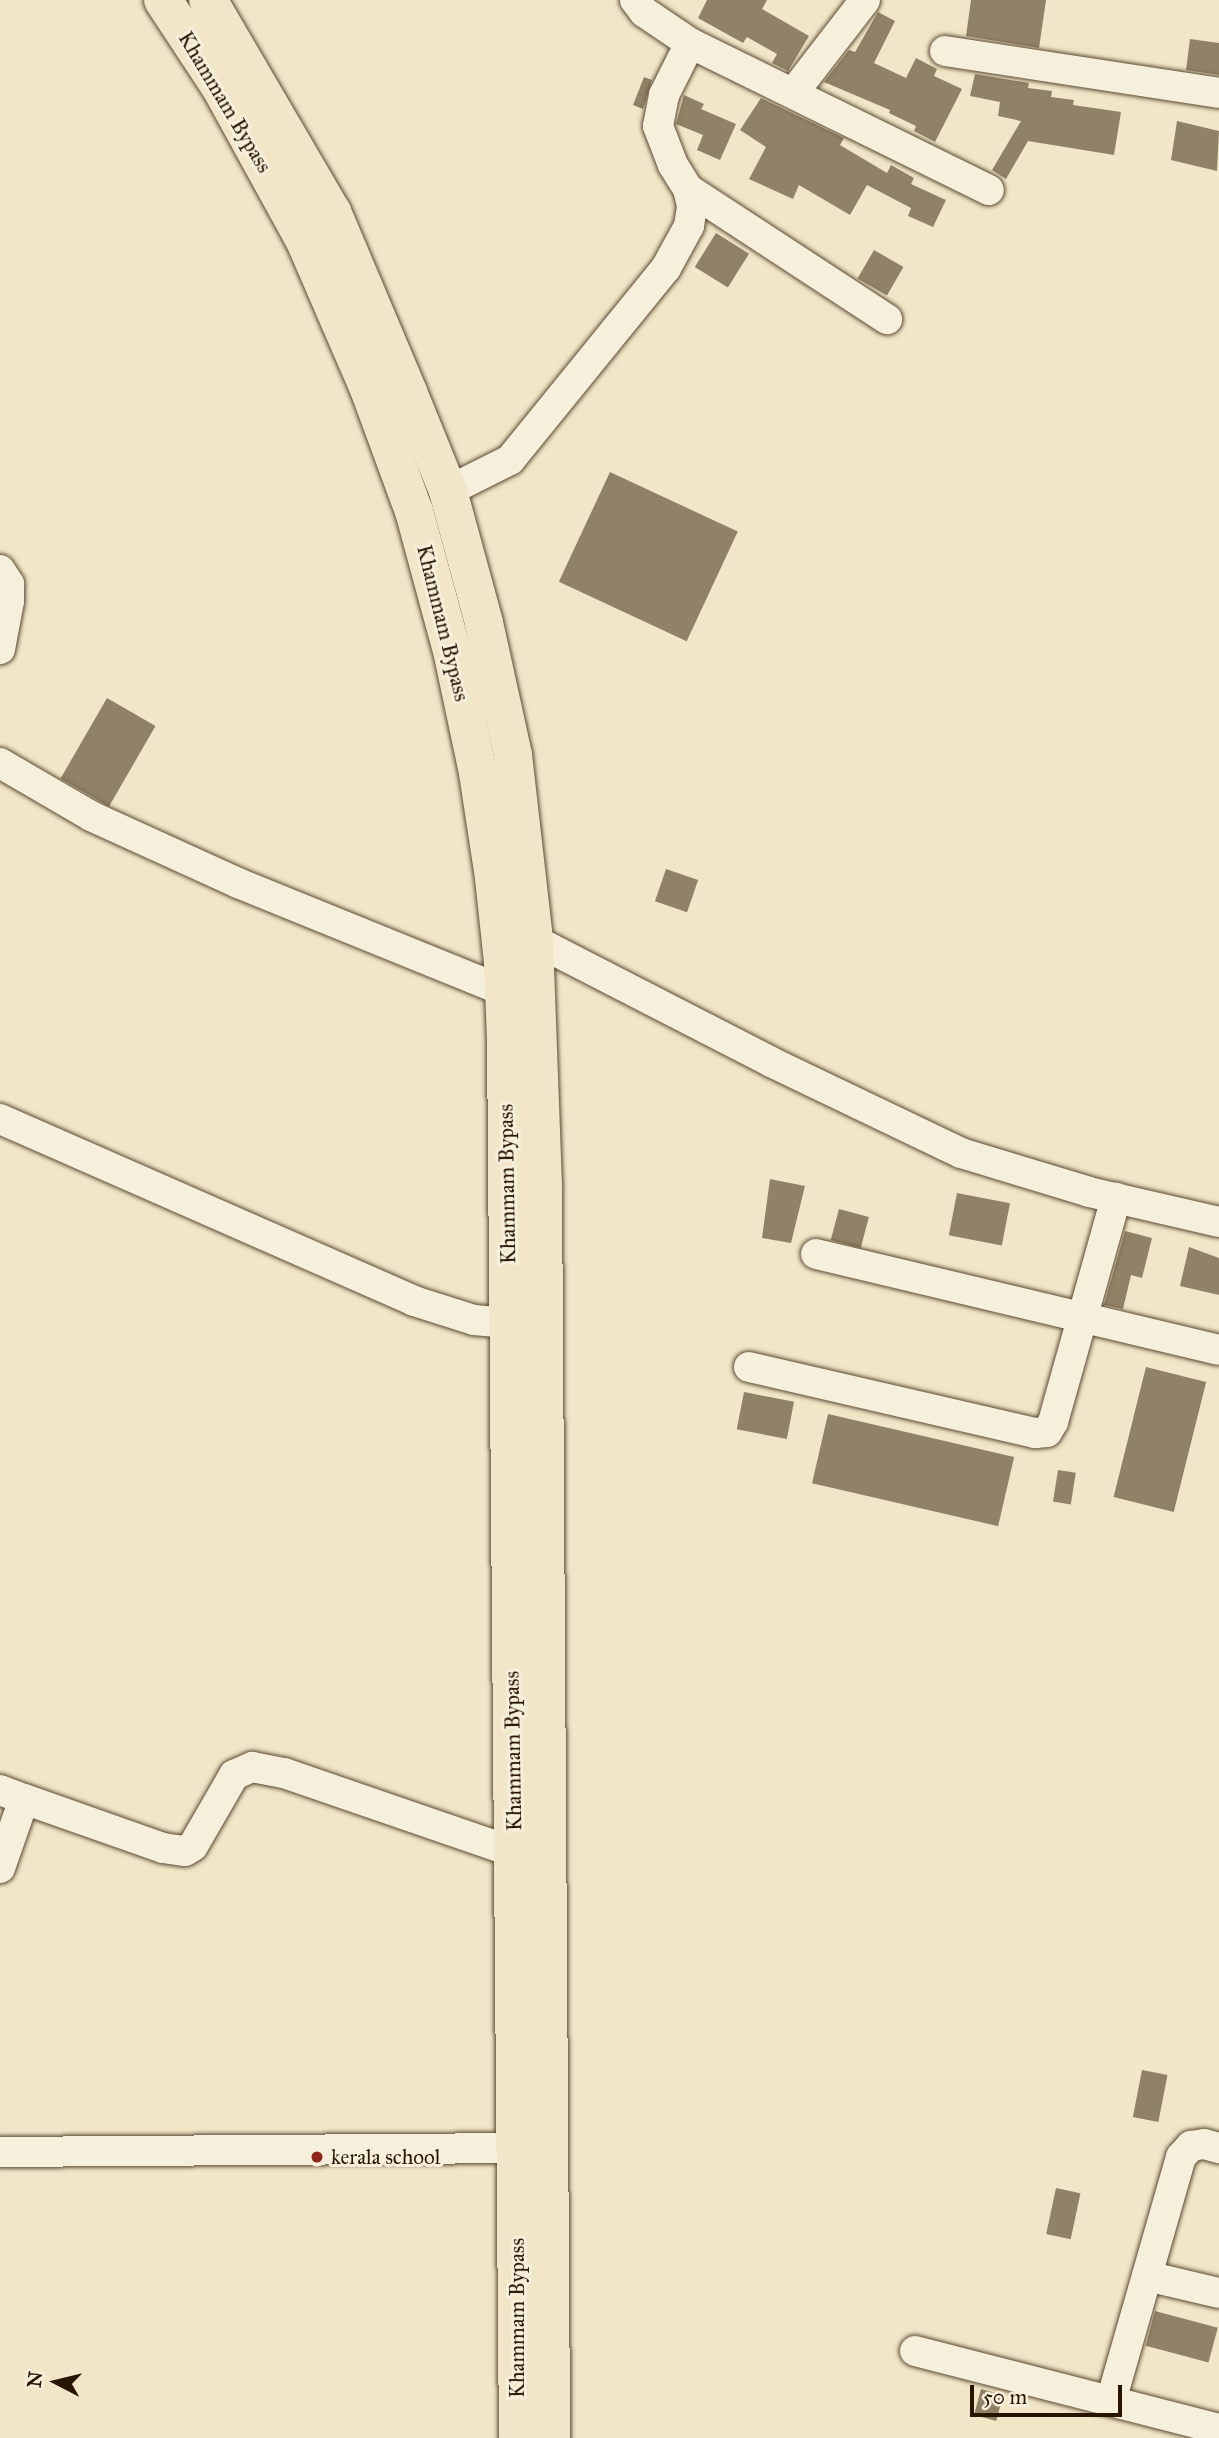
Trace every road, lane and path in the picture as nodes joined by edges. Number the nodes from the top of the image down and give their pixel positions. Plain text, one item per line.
1 (163, 0) edge
2 (208, 0) edge
3 (635, 0) edge
4 (865, 0) edge
5 (690, 43) junction
6 (945, 51) dead end
7 (794, 92) junction
8 (1219, 93) edge
9 (688, 189) junction
10 (989, 190) dead end
11 (887, 319) dead end
12 (448, 491) junction
13 (0, 570) edge
14 (0, 649) edge
15 (0, 763) edge
16 (534, 940) junction
17 (504, 991) junction
18 (0, 1119) edge
19 (1116, 1198) junction
20 (526, 1204) junction
21 (1219, 1222) edge
22 (816, 1254) dead end
23 (1083, 1317) junction
24 (509, 1323) junction
25 (1219, 1350) edge
26 (749, 1367) dead end
27 (12, 1795) edge
28 (514, 1852) junction
29 (0, 1868) edge
30 (532, 2148) junction
31 (1219, 2148) edge
32 (0, 2152) edge
33 (1147, 2276) junction
34 (1219, 2292) edge
35 (533, 2349) junction
36 (915, 2351) dead end
37 (1111, 2401) junction
38 (1219, 2429) edge
39 (518, 2438) edge
40 (551, 2438) edge

1 - 17 highway, Khammam Bypass
2 - 12 highway, Khammam Bypass
3 - 5 street
4 - 7 street
5 - 7 street
5 - 9 street
6 - 8 street
7 - 10 street
9 - 11 street
9 - 12 street
12 - 16 highway, Khammam Bypass
13 - 14 street
15 - 17 street
16 - 19 street
16 - 20 highway, Khammam Bypass
17 - 20 highway, Khammam Bypass
18 - 24 street
19 - 21 street
19 - 23 street
20 - 24 highway, Khammam Bypass
20 - 30 highway, Khammam Bypass
22 - 23 street
23 - 25 street
23 - 26 street
24 - 28 highway, Khammam Bypass
27 - 28 street
27 - 29 street
28 - 30 highway, Khammam Bypass
30 - 32 street
30 - 35 highway, Khammam Bypass
31 - 33 street
33 - 34 street
33 - 37 street
35 - 39 highway, Khammam Bypass
35 - 40 highway, Khammam Bypass
36 - 37 street
37 - 38 street

